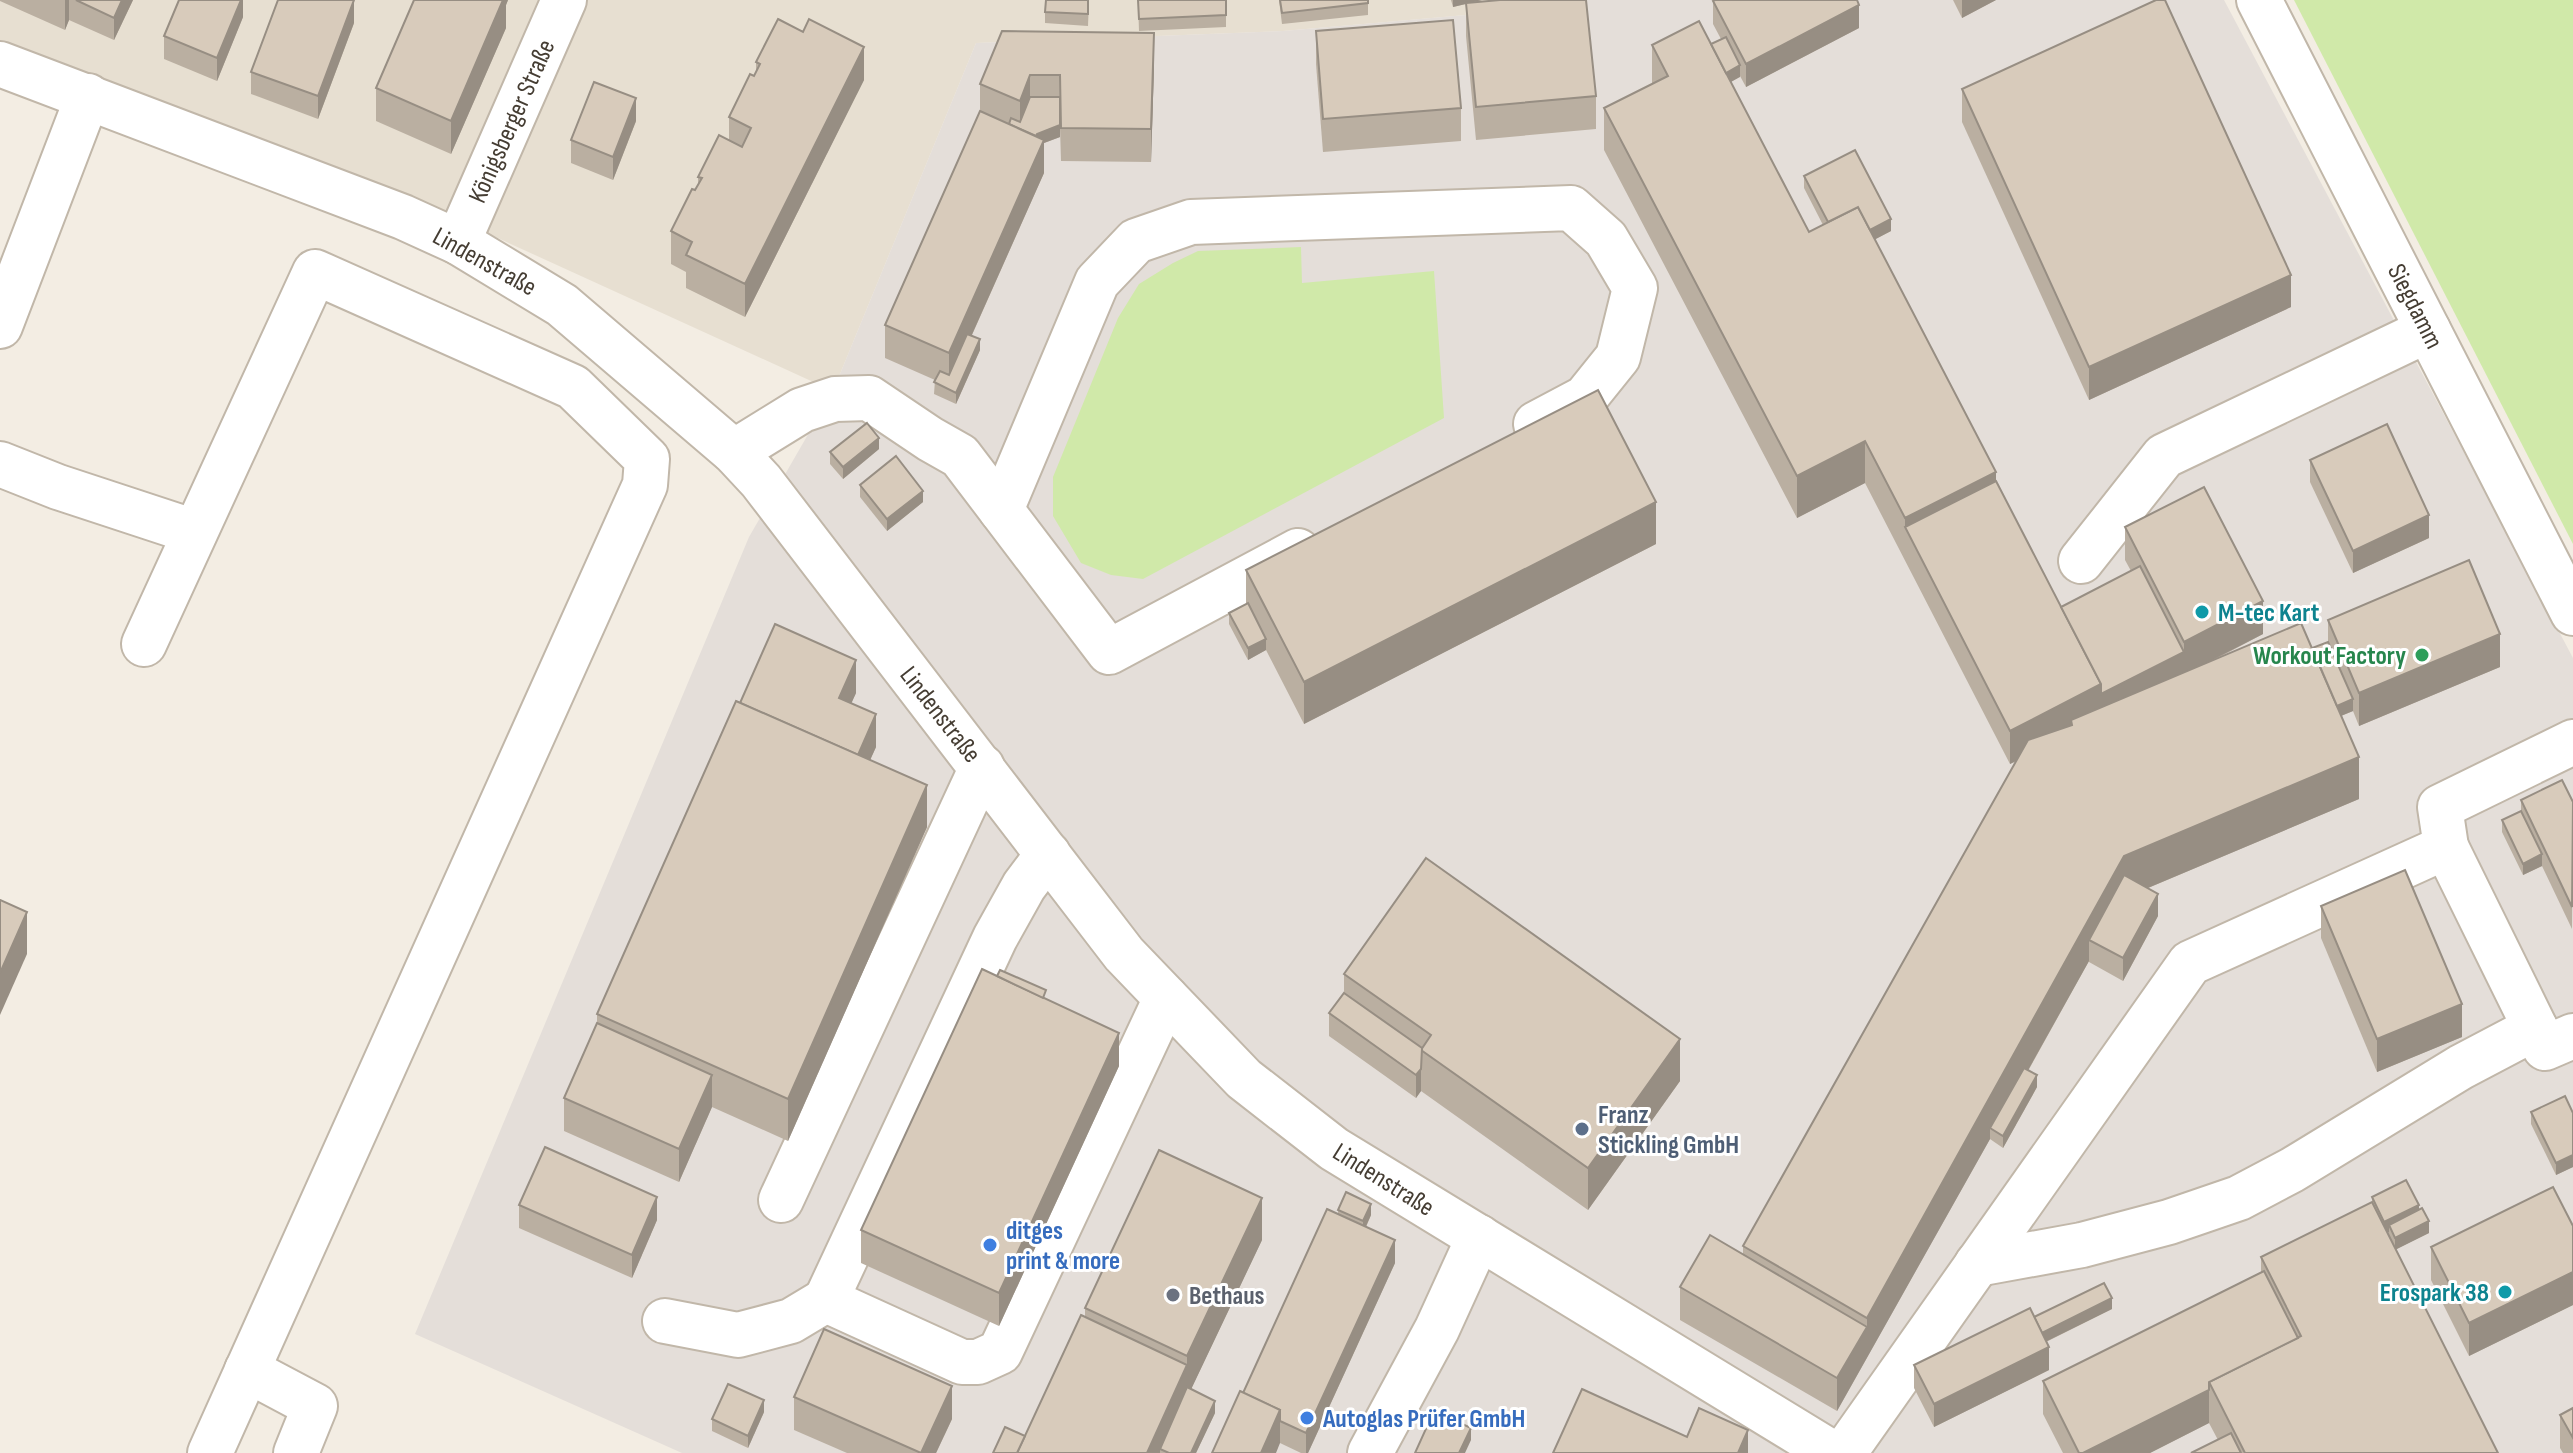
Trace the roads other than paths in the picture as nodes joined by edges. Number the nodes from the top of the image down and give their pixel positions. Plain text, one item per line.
1 (564, 0) edge
2 (2259, 0) edge
3 (0, 64) edge
4 (88, 96) junction
5 (458, 242) junction
6 (0, 326) edge
7 (2428, 330) junction
8 (1501, 442) edge
9 (734, 452) junction
10 (0, 464) edge
11 (1001, 510) junction
12 (195, 532) junction
13 (1333, 532) edge
14 (2081, 561) dead end
15 (2573, 613) edge
16 (144, 644) dead end
17 (2573, 742) edge
18 (982, 767) junction
19 (2446, 847) junction
20 (1048, 854) junction
21 (1166, 998) junction
22 (2554, 1032) edge
23 (781, 1200) dead end
24 (1479, 1237) junction
25 (1977, 1264) junction
26 (826, 1300) junction
27 (665, 1321) dead end
28 (247, 1370) junction
29 (210, 1453) edge
30 (296, 1453) edge
31 (1370, 1453) edge
32 (1832, 1453) edge
33 (1844, 1453) edge

1 - 5 street, Königsberger Straße
2 - 7 street, Siegdamm
3 - 4 street, Lindenstraße
4 - 5 street, Lindenstraße
4 - 6 street
5 - 9 street, Lindenstraße
7 - 14 street
7 - 15 street, Siegdamm
8 - 11 street
9 - 11 street
9 - 18 street, Lindenstraße
10 - 12 street
11 - 13 street
12 - 16 street
12 - 28 street
17 - 19 street
18 - 20 street, Lindenstraße
18 - 23 street
19 - 22 street
19 - 25 street
20 - 21 street, Lindenstraße
20 - 26 street
21 - 24 street, Lindenstraße
21 - 26 street
22 - 25 street
24 - 31 street
24 - 32 street, Lindenstraße
25 - 33 street
26 - 27 street
28 - 29 street
28 - 30 street

